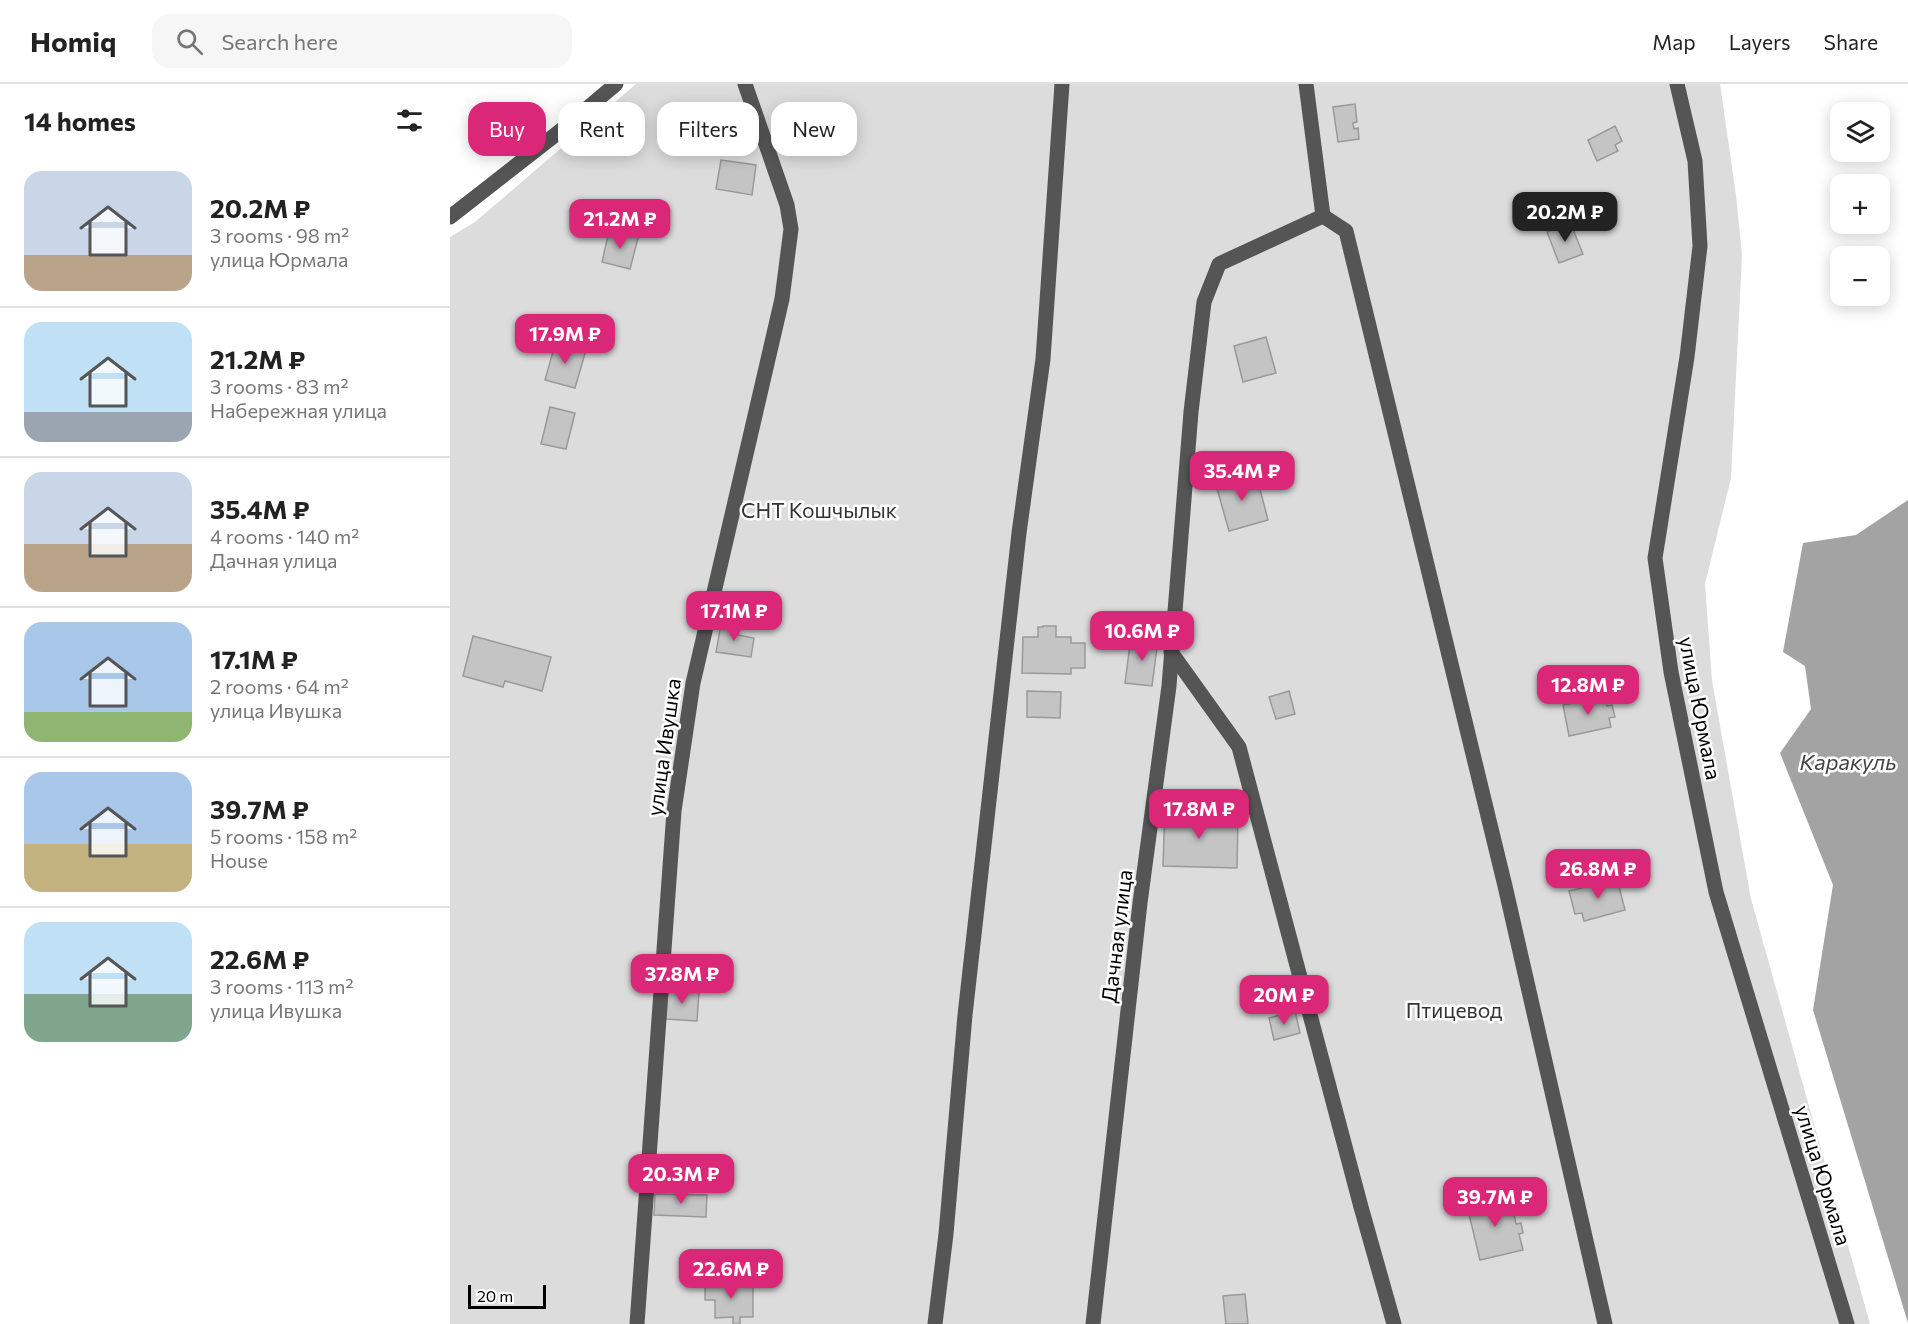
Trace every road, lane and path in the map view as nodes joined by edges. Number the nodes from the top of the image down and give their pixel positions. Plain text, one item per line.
1 (616, 84) edge
2 (745, 84) edge
3 (1062, 84) edge
4 (1306, 84) edge
5 (1677, 84) edge
6 (1323, 216) junction
7 (450, 217) edge
8 (1171, 652) junction
9 (637, 1324) edge
10 (935, 1324) edge
11 (1093, 1324) edge
12 (1394, 1324) edge
13 (1605, 1324) edge
14 (1847, 1324) edge

1 - 7 street
2 - 9 street, улица Ивушка
3 - 10 street
4 - 6 street
5 - 14 street, улица Юрмала
6 - 8 street, Дачная улица
6 - 13 street
8 - 11 street, Дачная улица
8 - 12 street

